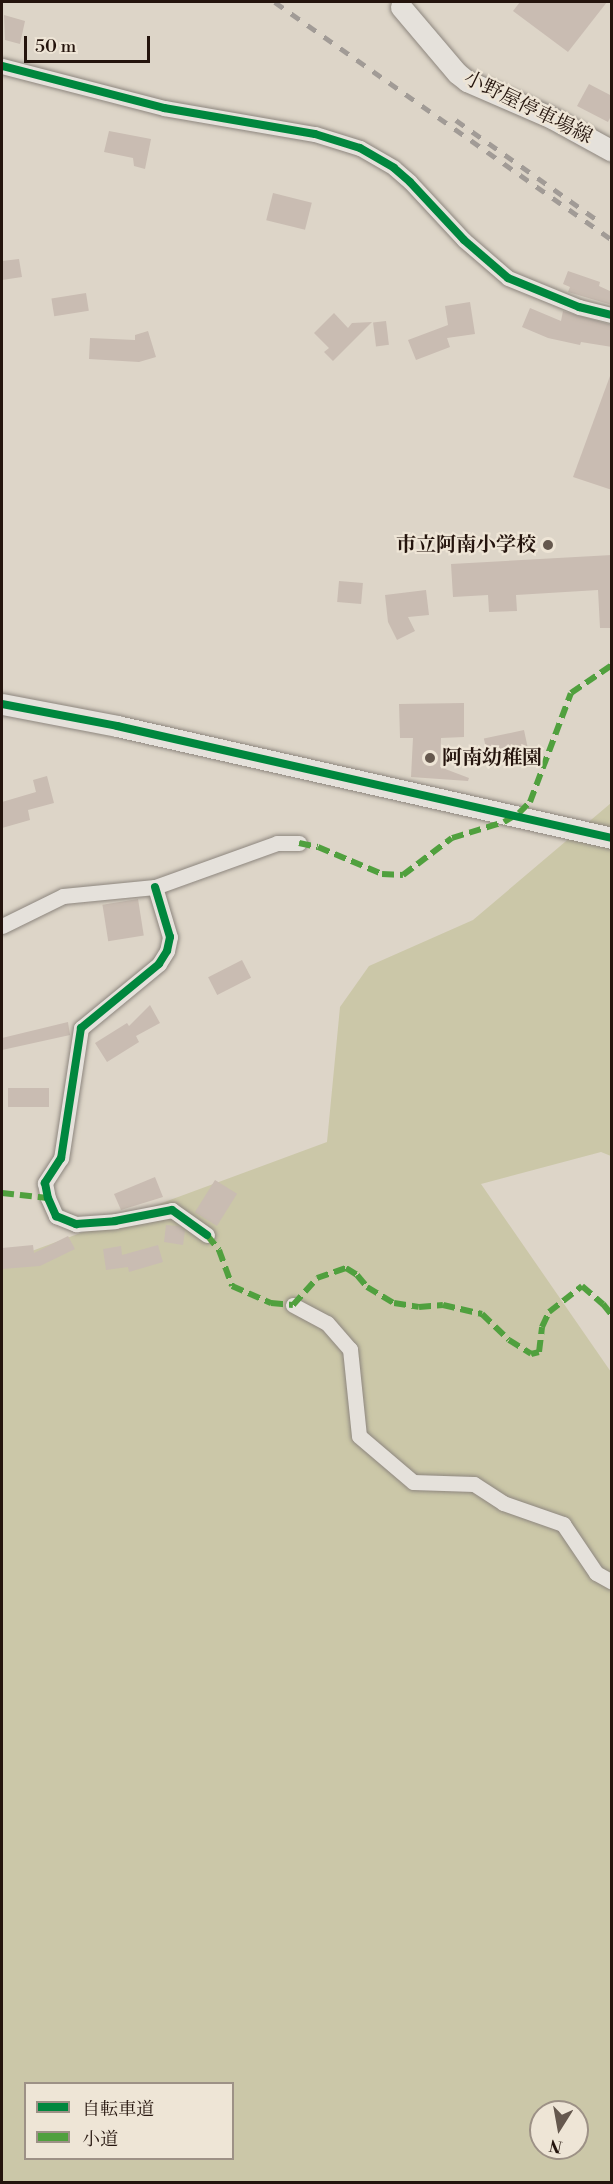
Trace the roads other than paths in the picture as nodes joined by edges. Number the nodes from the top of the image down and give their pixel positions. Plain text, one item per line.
1 (399, 4) edge
2 (2, 66) edge
3 (612, 151) edge
4 (612, 315) edge
5 (2, 705) edge
6 (612, 838) edge
7 (299, 843) dead end
8 (155, 887) junction
9 (2, 926) edge
10 (207, 1235) dead end
11 (292, 1305) dead end
12 (612, 1582) edge

1 - 3 street, 小野屋停車場線
2 - 4 street
5 - 6 street
7 - 8 street
8 - 9 street
8 - 10 street
11 - 12 street

